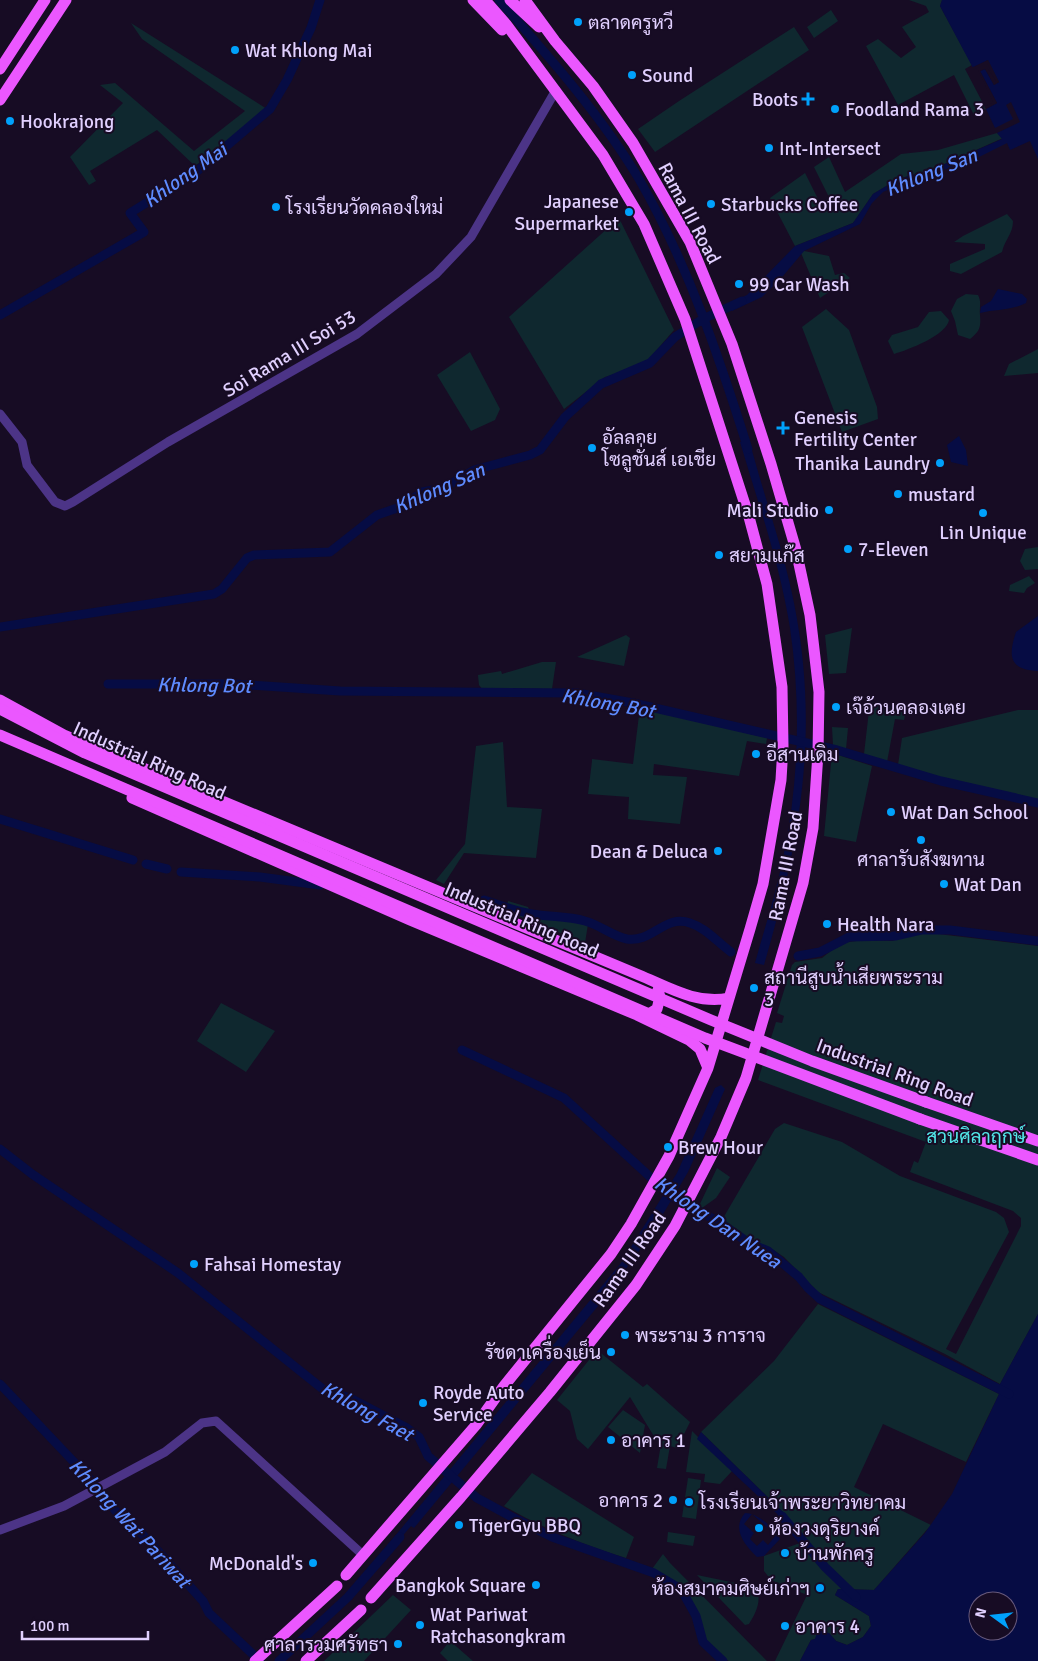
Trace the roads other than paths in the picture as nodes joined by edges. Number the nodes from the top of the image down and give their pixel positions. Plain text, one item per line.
1 (53, 0) edge
2 (66, 0) edge
3 (473, 0) edge
4 (485, 0) edge
5 (510, 0) edge
6 (526, 0) edge
7 (42, 4) edge
8 (555, 41) junction
9 (0, 69) edge
10 (541, 71) junction
11 (556, 90) junction
12 (0, 100) edge
13 (0, 414) edge
14 (0, 700) edge
15 (0, 709) edge
16 (0, 737) edge
17 (188, 786) junction
18 (177, 818) junction
19 (649, 980) junction
20 (730, 998) junction
21 (637, 1015) junction
22 (708, 1068) junction
23 (1038, 1141) edge
24 (1038, 1160) edge
25 (0, 1530) edge
26 (363, 1555) junction
27 (346, 1575) dead end
28 (337, 1586) dead end
29 (371, 1598) dead end
30 (361, 1610) dead end
31 (259, 1658) edge
32 (306, 1661) edge

1 - 7 main road
2 - 12 main road
3 - 10 main road, Rama III Road
4 - 10 main road, Rama III Road
5 - 8 main road, Rama III Road
6 - 8 main road, Rama III Road
7 - 9 main road
8 - 29 main road, Rama III Road
10 - 11 main road, Rama III Road
11 - 13 street, Soi Rama III Soi 53
11 - 20 main road, Rama III Road
14 - 17 main road, Industrial Ring Road
15 - 23 main road, Industrial Ring Road, bridge
16 - 18 main road, Industrial Ring Road
16 - 24 main road, Industrial Ring Road, bridge
17 - 18 main road
17 - 19 main road, Industrial Ring Road
18 - 21 main road, Industrial Ring Road
19 - 20 main road, Industrial Ring Road
19 - 21 main road
20 - 22 main road, Rama III Road
21 - 22 main road, Industrial Ring Road
22 - 26 main road, Rama III Road
25 - 26 street
26 - 27 main road, Rama III Road
28 - 31 main road
30 - 32 main road

